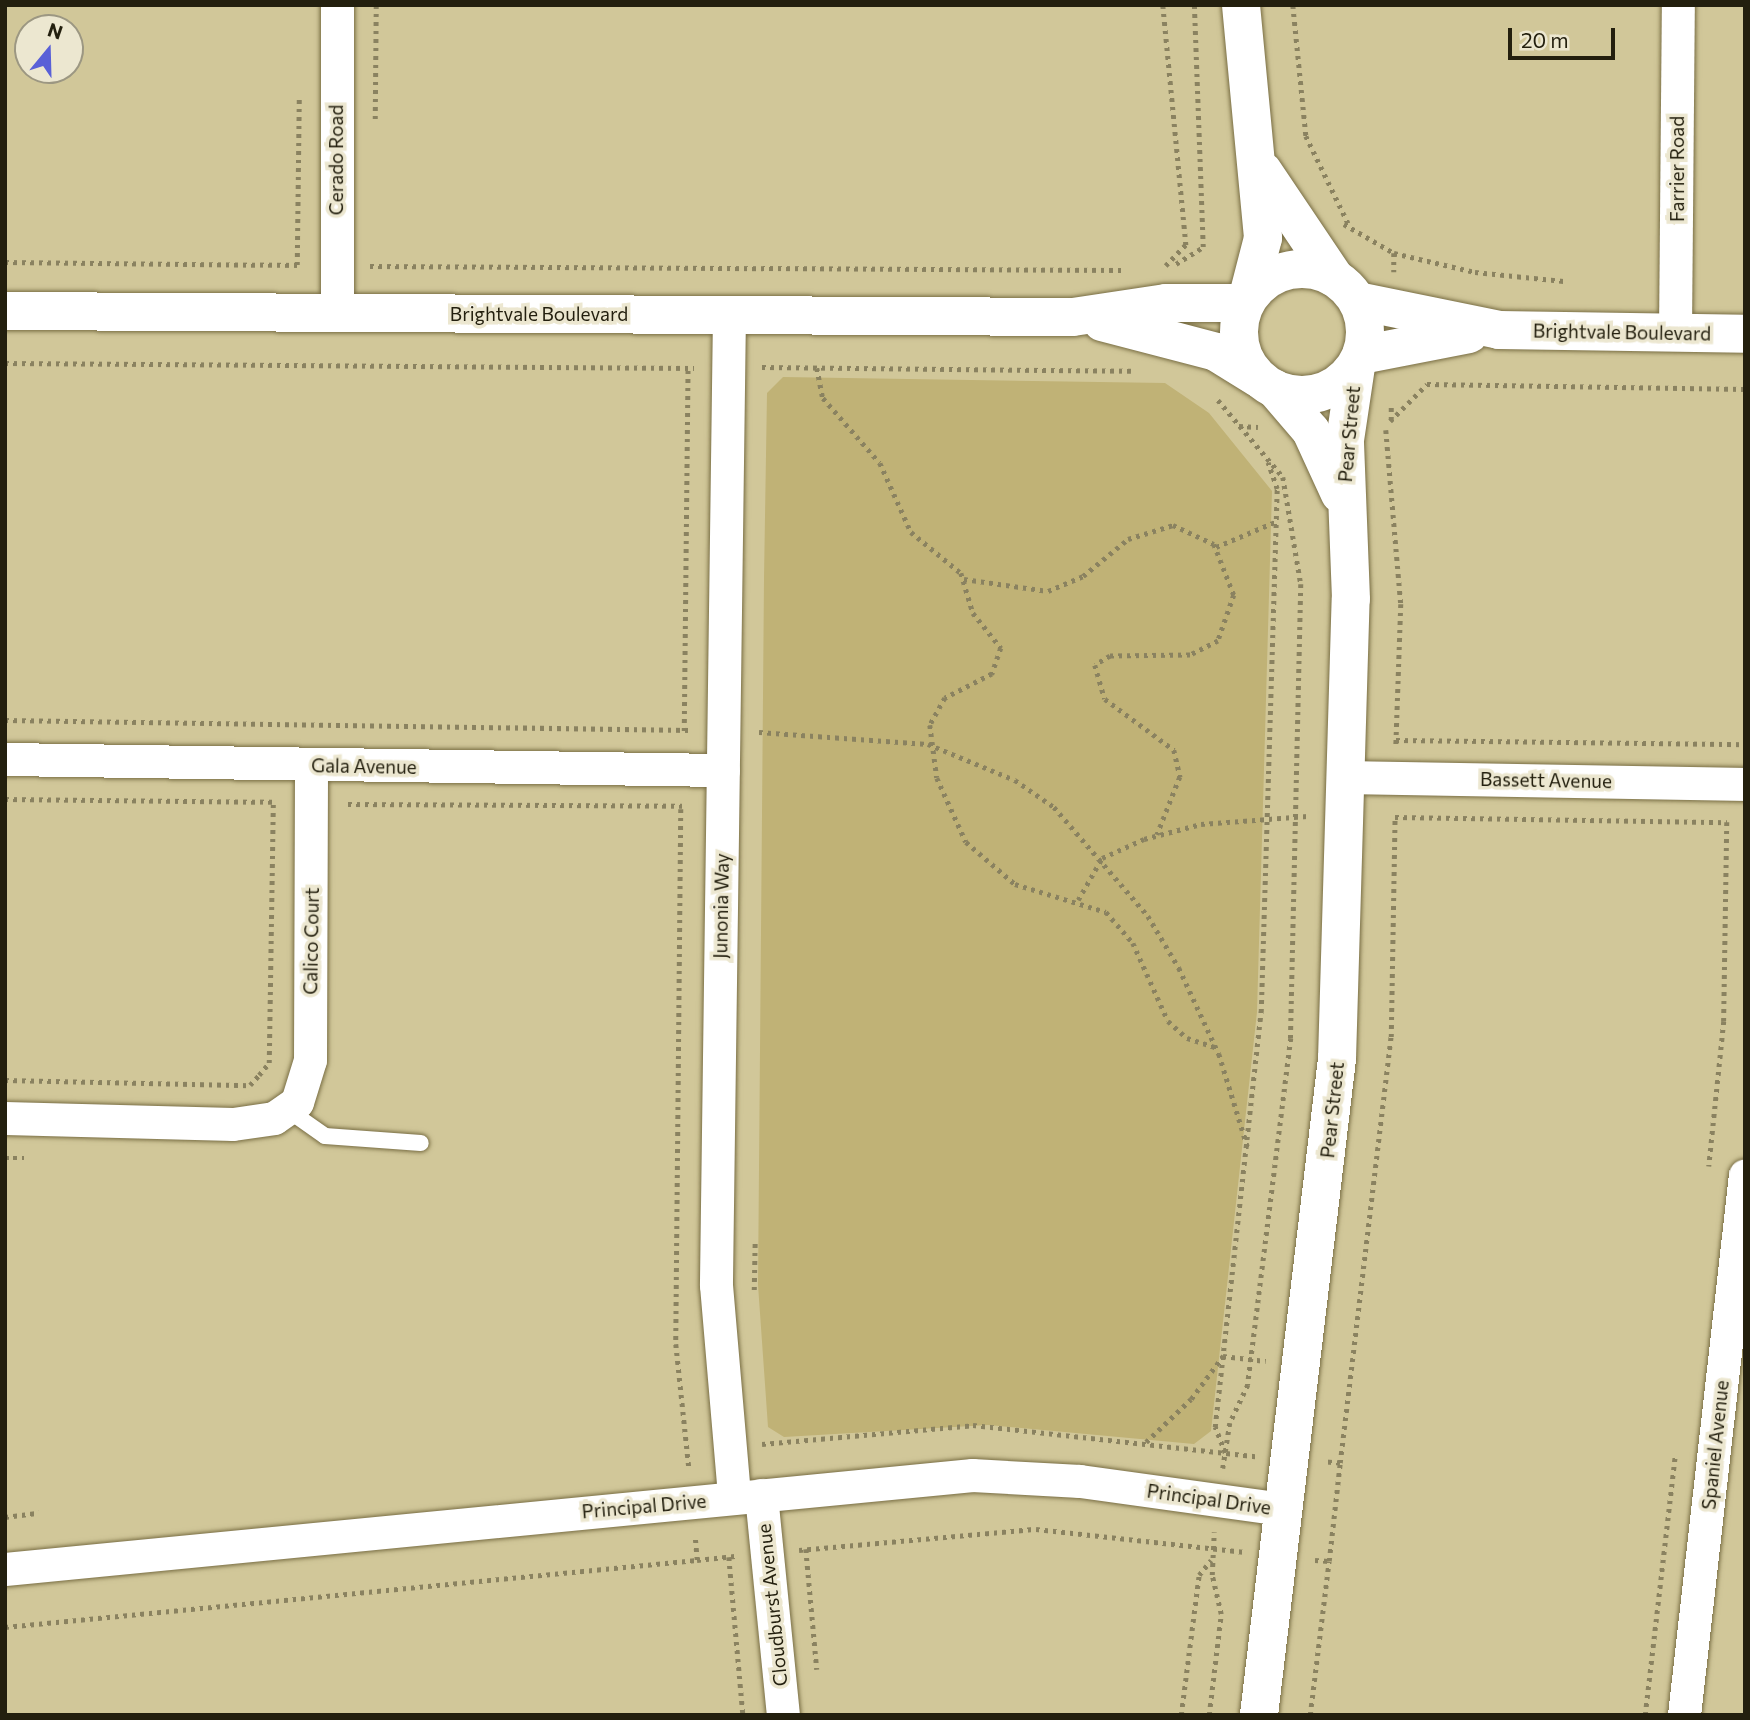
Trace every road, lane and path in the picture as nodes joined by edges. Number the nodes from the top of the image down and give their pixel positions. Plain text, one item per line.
1 (337, 5) edge
2 (1163, 5) edge
3 (1194, 5) edge
4 (1241, 5) edge
5 (1293, 5) edge
6 (1678, 5) edge
7 (299, 87) dead end
8 (1258, 163) junction
9 (1348, 223) dead end
10 (1394, 253) dead end
11 (5, 262) edge
12 (297, 265) junction
13 (335, 266) junction
14 (768, 267) junction
15 (1125, 270) dead end
16 (1152, 270) dead end
17 (1166, 270) junction
18 (1564, 281) dead end
19 (1347, 290) junction
20 (1246, 301) junction
21 (5, 311) edge
22 (729, 313) junction
23 (768, 313) junction
24 (337, 314) junction
25 (1073, 317) junction
26 (1499, 330) junction
27 (1675, 332) junction
28 (1745, 334) edge
29 (1359, 360) junction
30 (5, 363) edge
31 (728, 366) junction
32 (766, 367) junction
33 (688, 368) junction
34 (817, 368) junction
35 (1147, 371) dead end
36 (766, 380) dead end
37 (1268, 385) junction
38 (1745, 389) edge
39 (1238, 426) dead end
40 (1328, 429) junction
41 (1275, 522) junction
42 (1216, 548) junction
43 (964, 579) junction
44 (761, 719) dead end
45 (1396, 740) dead end
46 (1745, 744) edge
47 (761, 746) dead end
48 (5, 759) edge
49 (312, 765) junction
50 (723, 770) junction
51 (683, 771) junction
52 (1346, 777) junction
53 (1745, 784) edge
54 (5, 799) edge
55 (273, 802) junction
56 (312, 802) junction
57 (348, 804) dead end
58 (681, 809) junction
59 (1157, 835) dead end
60 (1217, 1048) dead end
61 (5, 1080) edge
62 (288, 1110) junction
63 (5, 1118) edge
64 (421, 1143) dead end
65 (5, 1158) edge
66 (24, 1158) dead end
67 (1708, 1175) dead end
68 (1745, 1175) edge
69 (755, 1233) dead end
70 (754, 1302) dead end
71 (1223, 1356) junction
72 (764, 1431) dead end
73 (1145, 1442) dead end
74 (765, 1444) dead end
75 (1675, 1452) dead end
76 (1340, 1463) dead end
77 (747, 1496) junction
78 (692, 1501) junction
79 (1283, 1509) junction
80 (39, 1513) dead end
81 (5, 1517) edge
82 (806, 1549) dead end
83 (729, 1557) dead end
84 (1329, 1562) dead end
85 (5, 1569) edge
86 (5, 1627) edge
87 (817, 1673) dead end
88 (743, 1715) edge
89 (783, 1715) edge
90 (1181, 1715) edge
91 (1209, 1715) edge
92 (1259, 1715) edge
93 (1310, 1715) edge
94 (1645, 1715) edge
95 (1684, 1715) edge

1 - 13 street, Cerado Road
2 - 17 path
3 - 17 path
4 - 8 street
5 - 9 path
6 - 27 street, Farrier Road
7 - 12 path
8 - 19 street
8 - 20 street
10 - 18 path
11 - 12 path
12 - 13 path
13 - 14 path
13 - 24 street, Cerado Road
14 - 15 path
14 - 23 path
16 - 17 path
19 - 20 street
19 - 26 street, Brightvale Boulevard
19 - 29 street
20 - 25 street, Brightvale Boulevard
20 - 37 street
21 - 24 street, Brightvale Boulevard
22 - 23 street, Brightvale Boulevard
22 - 24 street, Brightvale Boulevard
22 - 31 street, Junonia Way
23 - 25 street, Brightvale Boulevard
23 - 32 path
25 - 37 street, Brightvale Boulevard
26 - 27 street, Brightvale Boulevard
26 - 29 street, Brightvale Boulevard
27 - 28 street, Brightvale Boulevard
29 - 37 street
29 - 40 street, Pear Street
30 - 33 path
31 - 32 path
31 - 33 path
31 - 50 street, Junonia Way
32 - 34 path
32 - 36 path
33 - 51 path
34 - 35 path
34 - 43 path
37 - 40 street, Pear Street
38 - 40 path
39 - 40 path
40 - 52 street, Pear Street
41 - 42 path
41 - 71 path
41 - 71 path
42 - 43 path
42 - 59 path
43 - 60 path
44 - 47 path
45 - 46 path
48 - 49 street, Gala Avenue
49 - 51 street, Gala Avenue
49 - 56 street, Calico Court
50 - 51 street, Gala Avenue
50 - 77 street, Junonia Way
51 - 58 path
52 - 53 street, Bassett Avenue
52 - 79 street, Pear Street
54 - 55 path
55 - 56 path
55 - 61 path
56 - 62 street, Calico Court
57 - 58 path
58 - 78 path
62 - 63 street
62 - 64 lane
65 - 66 path
67 - 76 path
68 - 95 street, Spaniel Avenue
69 - 70 path
71 - 73 path
72 - 74 path
75 - 94 path
77 - 78 street, Principal Drive
77 - 79 street, Principal Drive
77 - 89 street, Cloudburst Avenue
78 - 85 street, Principal Drive
78 - 86 path
79 - 92 street, Pear Street
80 - 81 path
82 - 87 path
83 - 88 path
84 - 93 path
90 - 91 path

